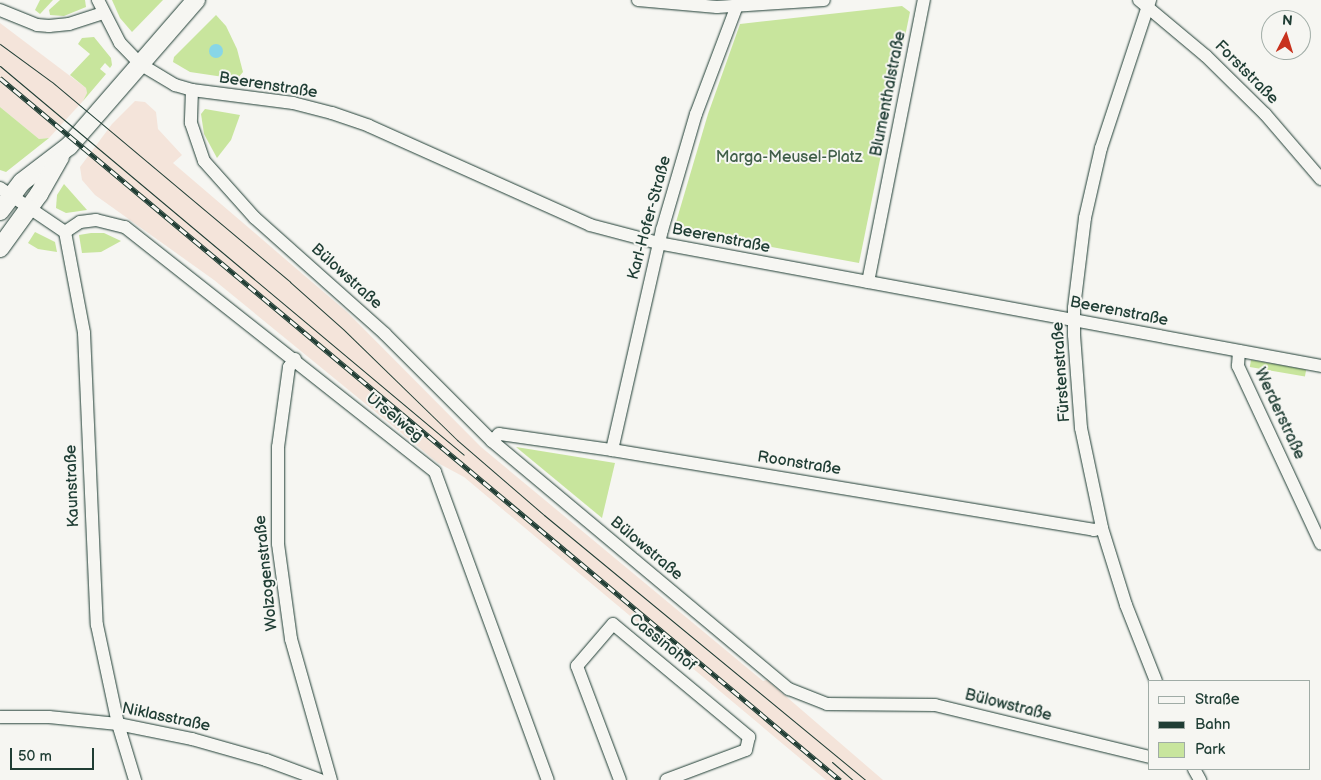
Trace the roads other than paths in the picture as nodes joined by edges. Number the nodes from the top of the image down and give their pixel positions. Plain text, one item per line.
1 (98, 0) edge
2 (196, 0) edge
3 (638, 0) edge
4 (824, 0) edge
5 (924, 0) edge
6 (1146, 2) edge
7 (737, 3) edge
8 (0, 10) edge
9 (102, 13) junction
10 (140, 64) junction
11 (192, 90) junction
12 (62, 152) junction
13 (1321, 179) edge
14 (6, 192) edge
15 (29, 207) junction
16 (0, 211) edge
17 (65, 232) junction
18 (658, 243) junction
19 (0, 248) edge
20 (868, 282) junction
21 (1074, 319) junction
22 (1239, 351) junction
23 (295, 360) junction
24 (1321, 366) edge
25 (492, 440) junction
26 (612, 450) junction
27 (1102, 528) junction
28 (1321, 544) edge
29 (1156, 680) edge
30 (0, 717) edge
31 (118, 724) junction
32 (1148, 757) edge
33 (135, 780) edge
34 (320, 780) edge
35 (331, 780) edge
36 (548, 780) edge
37 (620, 780) edge
38 (666, 780) edge

1 - 9 street, Beerenstraße
2 - 10 main road
3 - 7 street
4 - 7 street
5 - 20 street, Blumenthalstraße
6 - 13 street, Forststraße
6 - 21 street, Fürstenstraße
7 - 18 street, Karl-Hofer-Straße
8 - 9 street
9 - 10 street, Beerenstraße
10 - 11 street, Beerenstraße
10 - 12 main road
11 - 18 street, Beerenstraße
11 - 25 street, Bülowstraße
12 - 14 main road
12 - 15 main road
14 - 15 street
14 - 16 main road
15 - 17 street
15 - 19 main road
17 - 23 street, Urselweg
17 - 31 street, Kaunstraße
18 - 20 street, Beerenstraße
18 - 26 street, Karl-Hofer-Straße
20 - 21 street, Beerenstraße
21 - 22 street, Beerenstraße
21 - 27 street, Fürstenstraße
22 - 24 street, Beerenstraße
22 - 28 street, Werderstraße
23 - 35 street, Wolzogenstraße
23 - 36 street, Urselweg
25 - 26 street, Roonstraße
25 - 32 street, Bülowstraße
26 - 27 street, Roonstraße
27 - 29 street, Fürstenstraße
30 - 31 street, Niklasstraße
31 - 33 street, Kaunstraße
31 - 34 street, Niklasstraße
37 - 38 street, Cassinohof

